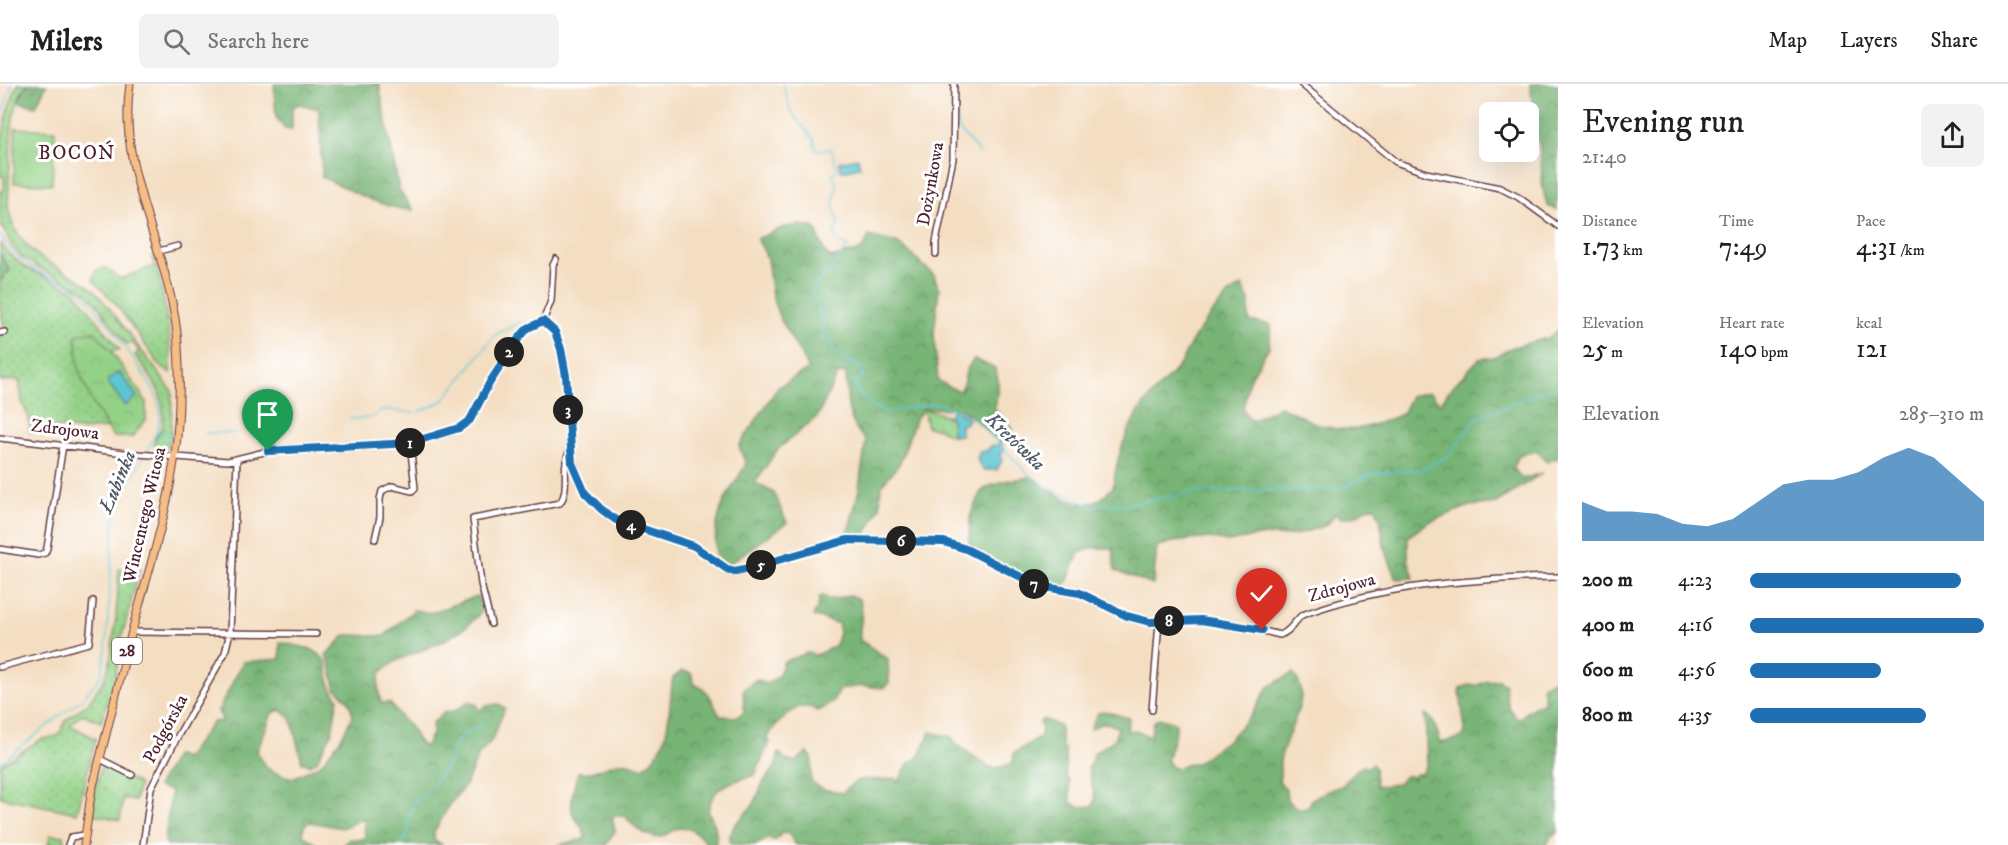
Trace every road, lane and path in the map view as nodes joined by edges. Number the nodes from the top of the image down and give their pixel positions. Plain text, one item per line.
1 (130, 84) edge
2 (954, 84) edge
3 (1301, 84) edge
4 (1558, 226) edge
5 (178, 246) dead end
6 (159, 251) junction
7 (936, 254) dead end
8 (556, 259) dead end
9 (543, 321) junction
10 (0, 438) edge
11 (410, 443) junction
12 (63, 445) junction
13 (570, 450) junction
14 (175, 457) junction
15 (237, 460) junction
16 (375, 539) dead end
17 (0, 549) edge
18 (1558, 577) edge
19 (93, 601) dead end
20 (1158, 622) junction
21 (491, 624) dead end
22 (132, 632) junction
23 (230, 632) junction
24 (316, 634) dead end
25 (0, 667) edge
26 (1152, 710) dead end
27 (100, 759) junction
28 (132, 775) dead end
29 (85, 835) junction
30 (68, 845) edge
31 (84, 845) edge
32 (143, 845) edge

1 - 6 main road, Wincentego Witosa / 28
2 - 7 street, Dożynkowa
3 - 4 street
5 - 6 street
6 - 14 main road, Wincentego Witosa / 28
8 - 9 street
9 - 11 street, Zdrojowa
9 - 13 street, Zdrojowa
10 - 12 street, Zdrojowa
11 - 15 street, Zdrojowa
11 - 16 street
12 - 14 street, Zdrojowa
12 - 17 street
13 - 20 street, Zdrojowa
13 - 21 street, Zdrojowa
14 - 15 street, Zdrojowa
14 - 22 main road, Wincentego Witosa / 28
15 - 23 street, Podgórska
18 - 20 street, Zdrojowa
19 - 25 street
20 - 26 street
22 - 23 street
22 - 27 main road, Wincentego Witosa / 28
23 - 24 street
23 - 32 street, Podgórska
27 - 28 street
27 - 29 main road, Wincentego Witosa / 28
29 - 30 street
29 - 31 main road, Wincentego Witosa / 28

